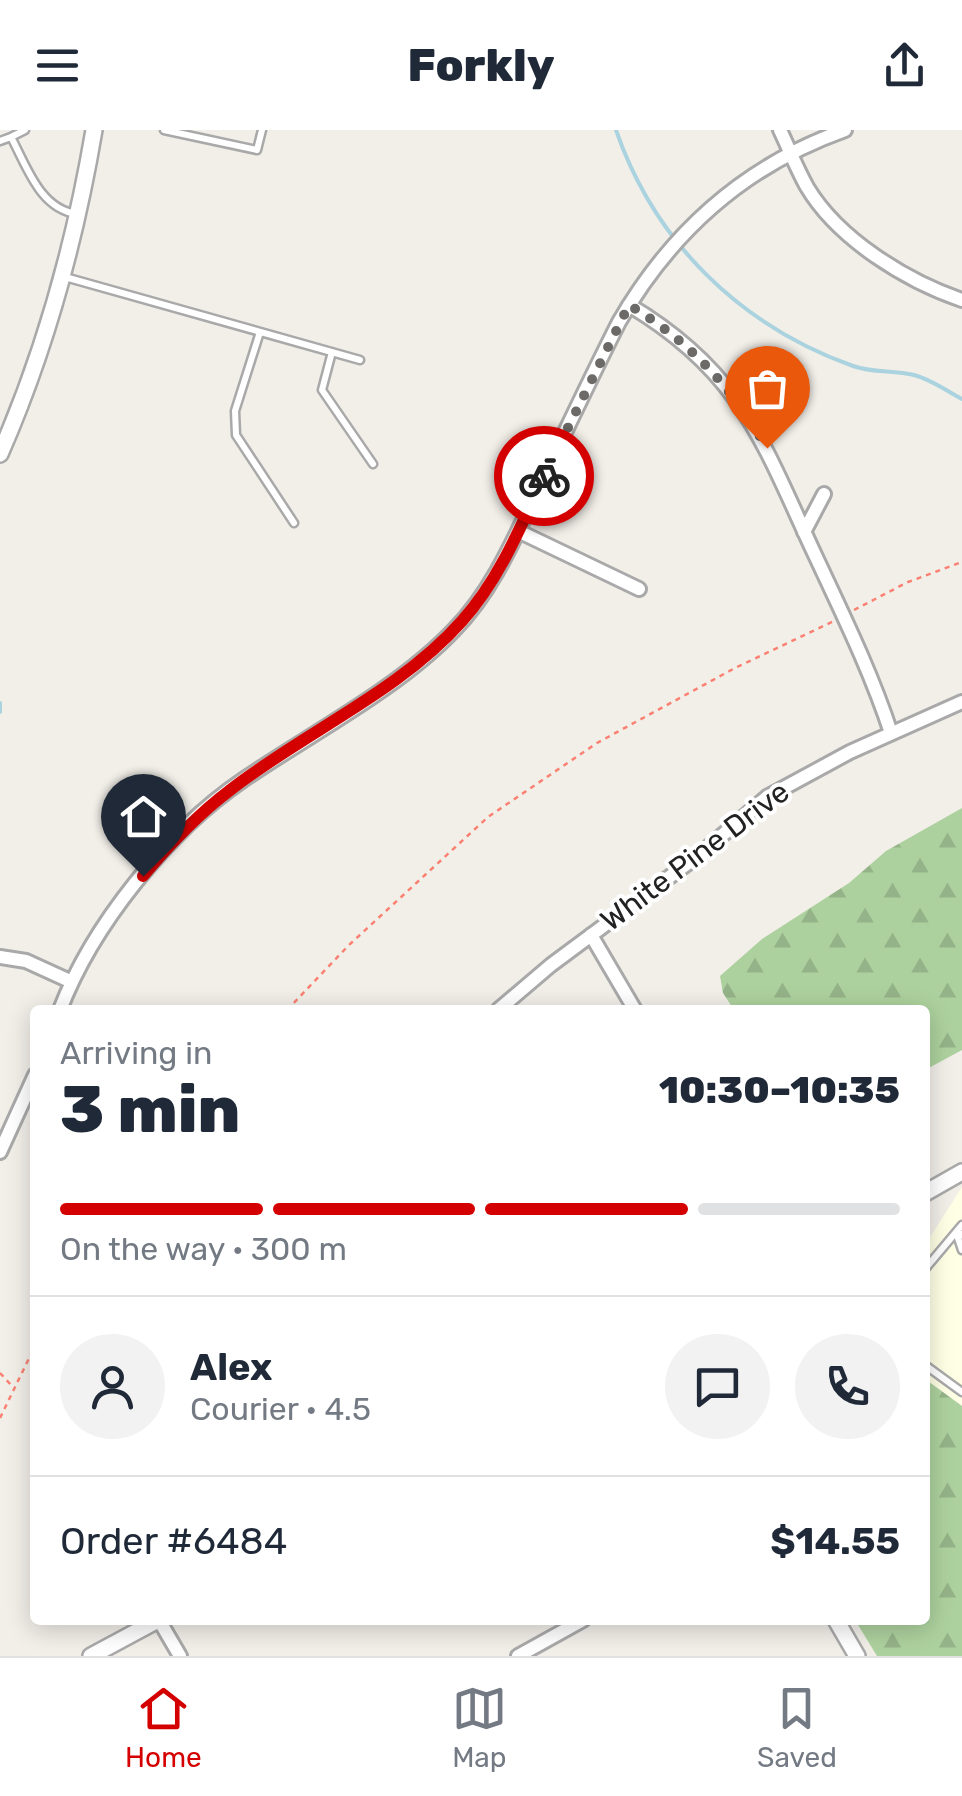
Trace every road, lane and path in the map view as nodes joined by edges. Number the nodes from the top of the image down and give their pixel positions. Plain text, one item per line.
1 (25, 130) edge
2 (94, 130) edge
3 (164, 130) edge
4 (262, 130) edge
5 (780, 130) edge
6 (845, 130) edge
7 (11, 137) junction
8 (0, 141) edge
9 (791, 152) junction
10 (78, 214) junction
11 (64, 276) junction
12 (962, 300) edge
13 (629, 305) junction
14 (260, 332) junction
15 (332, 352) junction
16 (360, 360) dead end
17 (0, 454) edge
18 (373, 464) dead end
19 (824, 494) dead end
20 (294, 523) dead end
21 (518, 532) junction
22 (804, 532) junction
23 (962, 562) edge
24 (639, 589) dead end
25 (853, 611) dead end
26 (836, 620) dead end
27 (962, 702) edge
28 (891, 733) junction
29 (590, 934) junction
30 (0, 957) edge
31 (72, 982) junction
32 (62, 1005) edge
33 (292, 1005) edge
34 (504, 1005) edge
35 (631, 1005) edge
36 (30, 1085) edge
37 (0, 1152) edge
38 (962, 1172) edge
39 (930, 1190) edge
40 (962, 1225) edge
41 (962, 1234) edge
42 (962, 1250) edge
43 (930, 1263) edge
44 (30, 1356) edge
45 (930, 1369) edge
46 (0, 1373) edge
47 (14, 1388) junction
48 (962, 1392) edge
49 (0, 1418) edge
50 (150, 1625) edge
51 (162, 1625) edge
52 (574, 1625) edge
53 (839, 1625) edge
54 (91, 1656) edge
55 (180, 1656) edge
56 (518, 1656) edge
57 (857, 1656) edge

1 - 7 lane
2 - 10 street
3 - 4 lane
5 - 9 street
6 - 9 street
7 - 8 lane
7 - 10 lane
9 - 12 street
9 - 13 street
10 - 11 street
11 - 14 lane
11 - 17 street
13 - 21 street
13 - 22 street
14 - 15 lane
14 - 20 lane
15 - 16 lane
15 - 18 lane
19 - 22 street
21 - 24 street
21 - 31 street
22 - 28 street
23 - 25 path
26 - 33 path
27 - 28 street, White Pine Drive
28 - 29 street, White Pine Drive
29 - 34 street, White Pine Drive
29 - 35 street
30 - 31 street
31 - 32 street
36 - 37 street
38 - 39 street
40 - 43 lane
41 - 42 lane
44 - 47 path
45 - 48 lane
46 - 47 path
47 - 49 path
50 - 54 street
51 - 55 street
52 - 56 street
53 - 57 street

